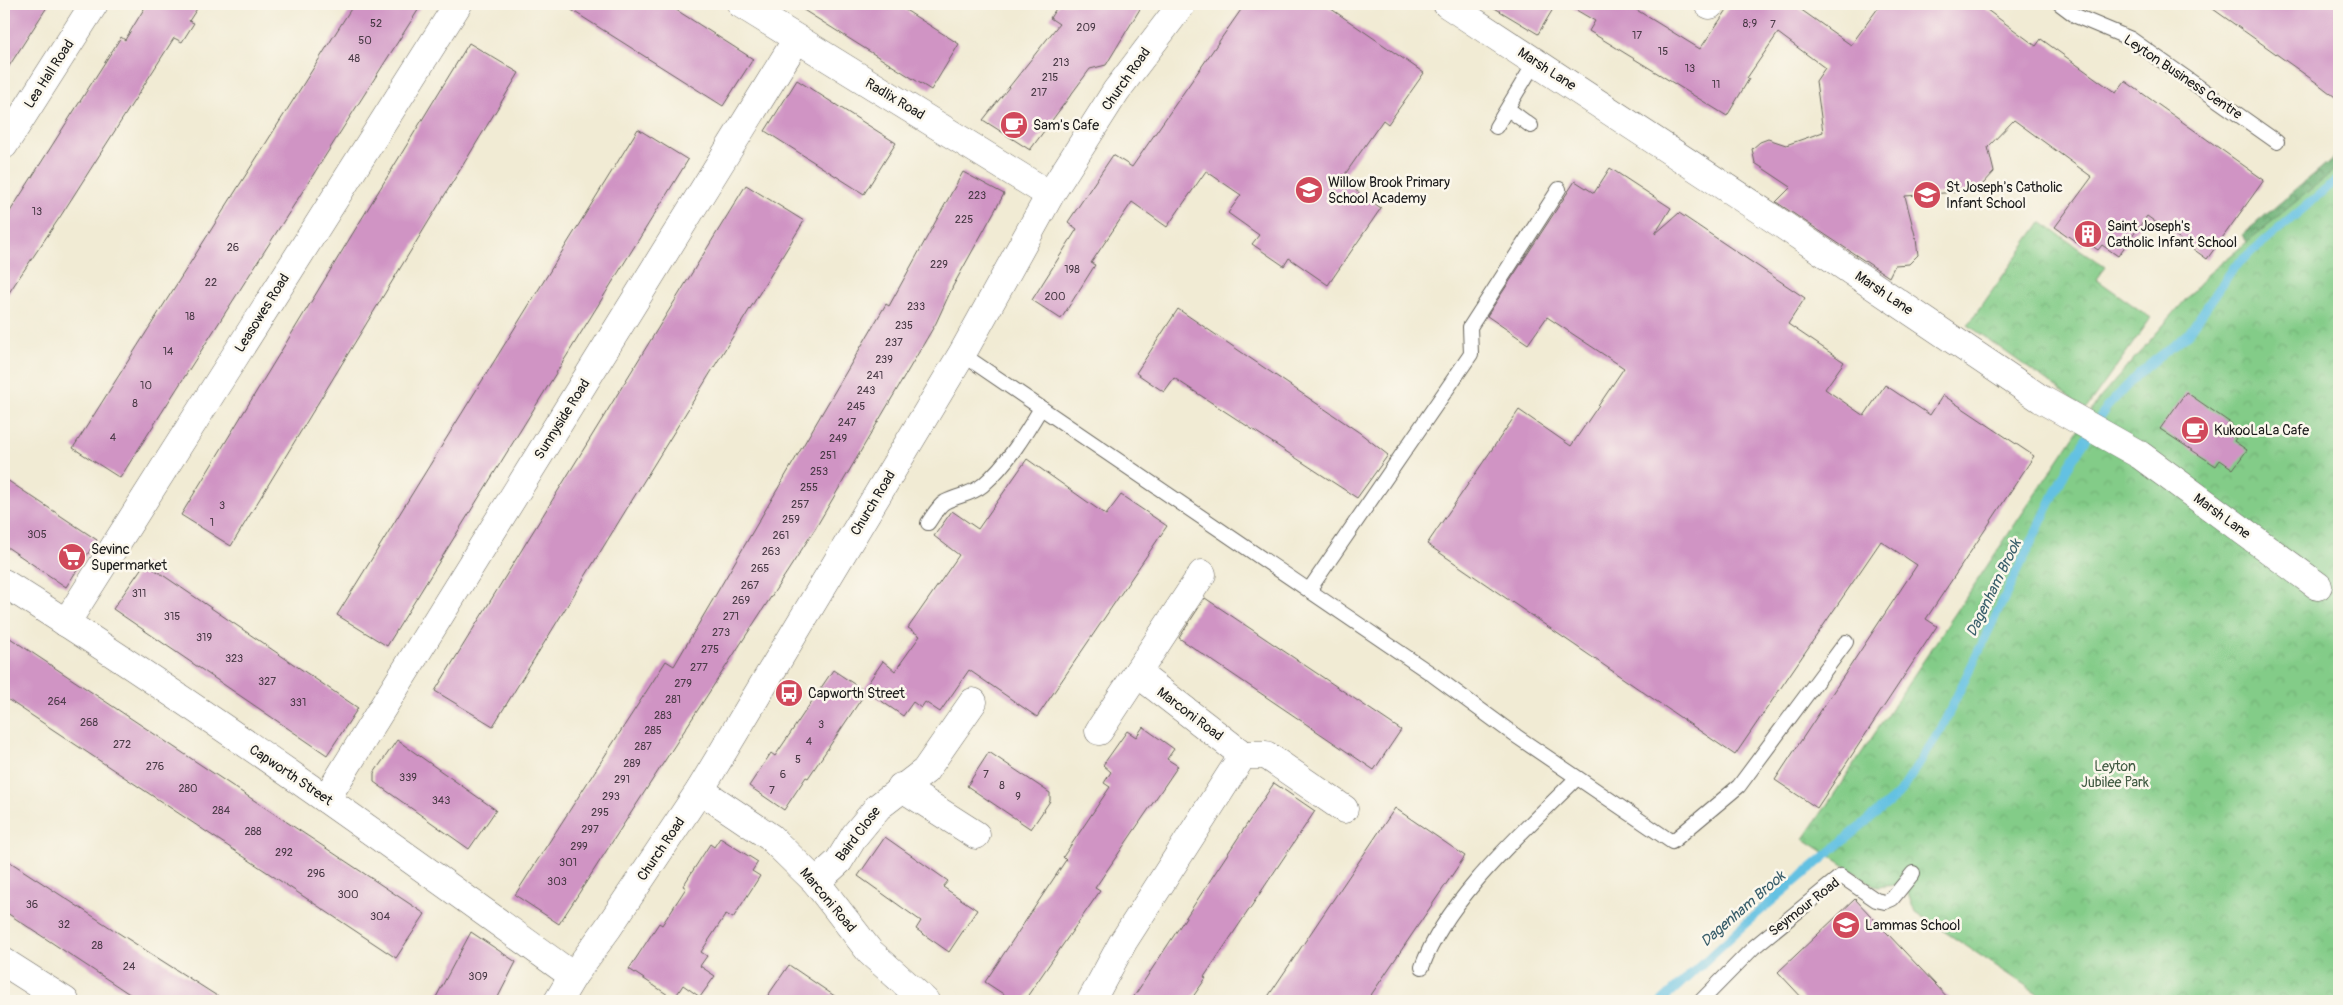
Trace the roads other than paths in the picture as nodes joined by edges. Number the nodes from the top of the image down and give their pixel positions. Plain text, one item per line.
1 (94, 4) edge
2 (458, 4) edge
3 (741, 4) edge
4 (1182, 4) edge
5 (1447, 4) edge
6 (2060, 4) edge
7 (798, 39) junction
8 (1535, 62) junction
9 (1508, 109) junction
10 (1531, 126) dead end
11 (1496, 127) dead end
12 (2277, 142) dead end
13 (4, 145) edge
14 (1559, 190) dead end
15 (1050, 195) junction
16 (962, 354) junction
17 (1041, 408) junction
18 (928, 523) dead end
19 (1202, 574) dead end
20 (4, 583) edge
21 (2318, 586) dead end
22 (1309, 590) junction
23 (66, 623) junction
24 (1846, 642) dead end
25 (1137, 673) junction
26 (973, 702) dead end
27 (1099, 732) dead end
28 (1244, 755) junction
29 (1577, 778) junction
30 (901, 787) junction
31 (700, 790) junction
32 (326, 799) junction
33 (1344, 809) dead end
34 (976, 835) dead end
35 (1913, 873) dead end
36 (816, 882) junction
37 (4, 962) edge
38 (1422, 967) dead end
39 (573, 976) junction
40 (65, 1001) edge
41 (558, 1001) edge
42 (925, 1001) edge
43 (1091, 1001) edge
44 (1701, 1001) edge

1 - 13 street, Lea Hall Road
2 - 23 street, Leasowes Road
3 - 7 street, Radlix Road
4 - 15 street, Church Road
5 - 8 street, Marsh Lane
6 - 12 lane, Leyton Business Centre
7 - 15 street, Radlix Road
7 - 32 street, Sunnyside Road
8 - 9 lane
8 - 21 street, Marsh Lane
9 - 10 lane
9 - 11 lane
14 - 22 lane
15 - 16 street, Church Road
16 - 17 lane
16 - 31 street, Church Road
17 - 18 lane
17 - 22 lane
19 - 25 street
20 - 23 street, Capworth Street
22 - 29 lane
23 - 32 street, Capworth Street
24 - 29 lane
25 - 27 street
25 - 28 street, Marconi Road
26 - 30 street, Baird Close
28 - 33 street
28 - 43 street
29 - 38 lane
30 - 34 street
30 - 36 street, Baird Close
31 - 36 street, Marconi Road
31 - 39 street, Church Road
32 - 39 street, Capworth Street
35 - 44 lane, Seymour Road
36 - 42 street, Marconi Road
37 - 40 street
39 - 41 street, Church Road

